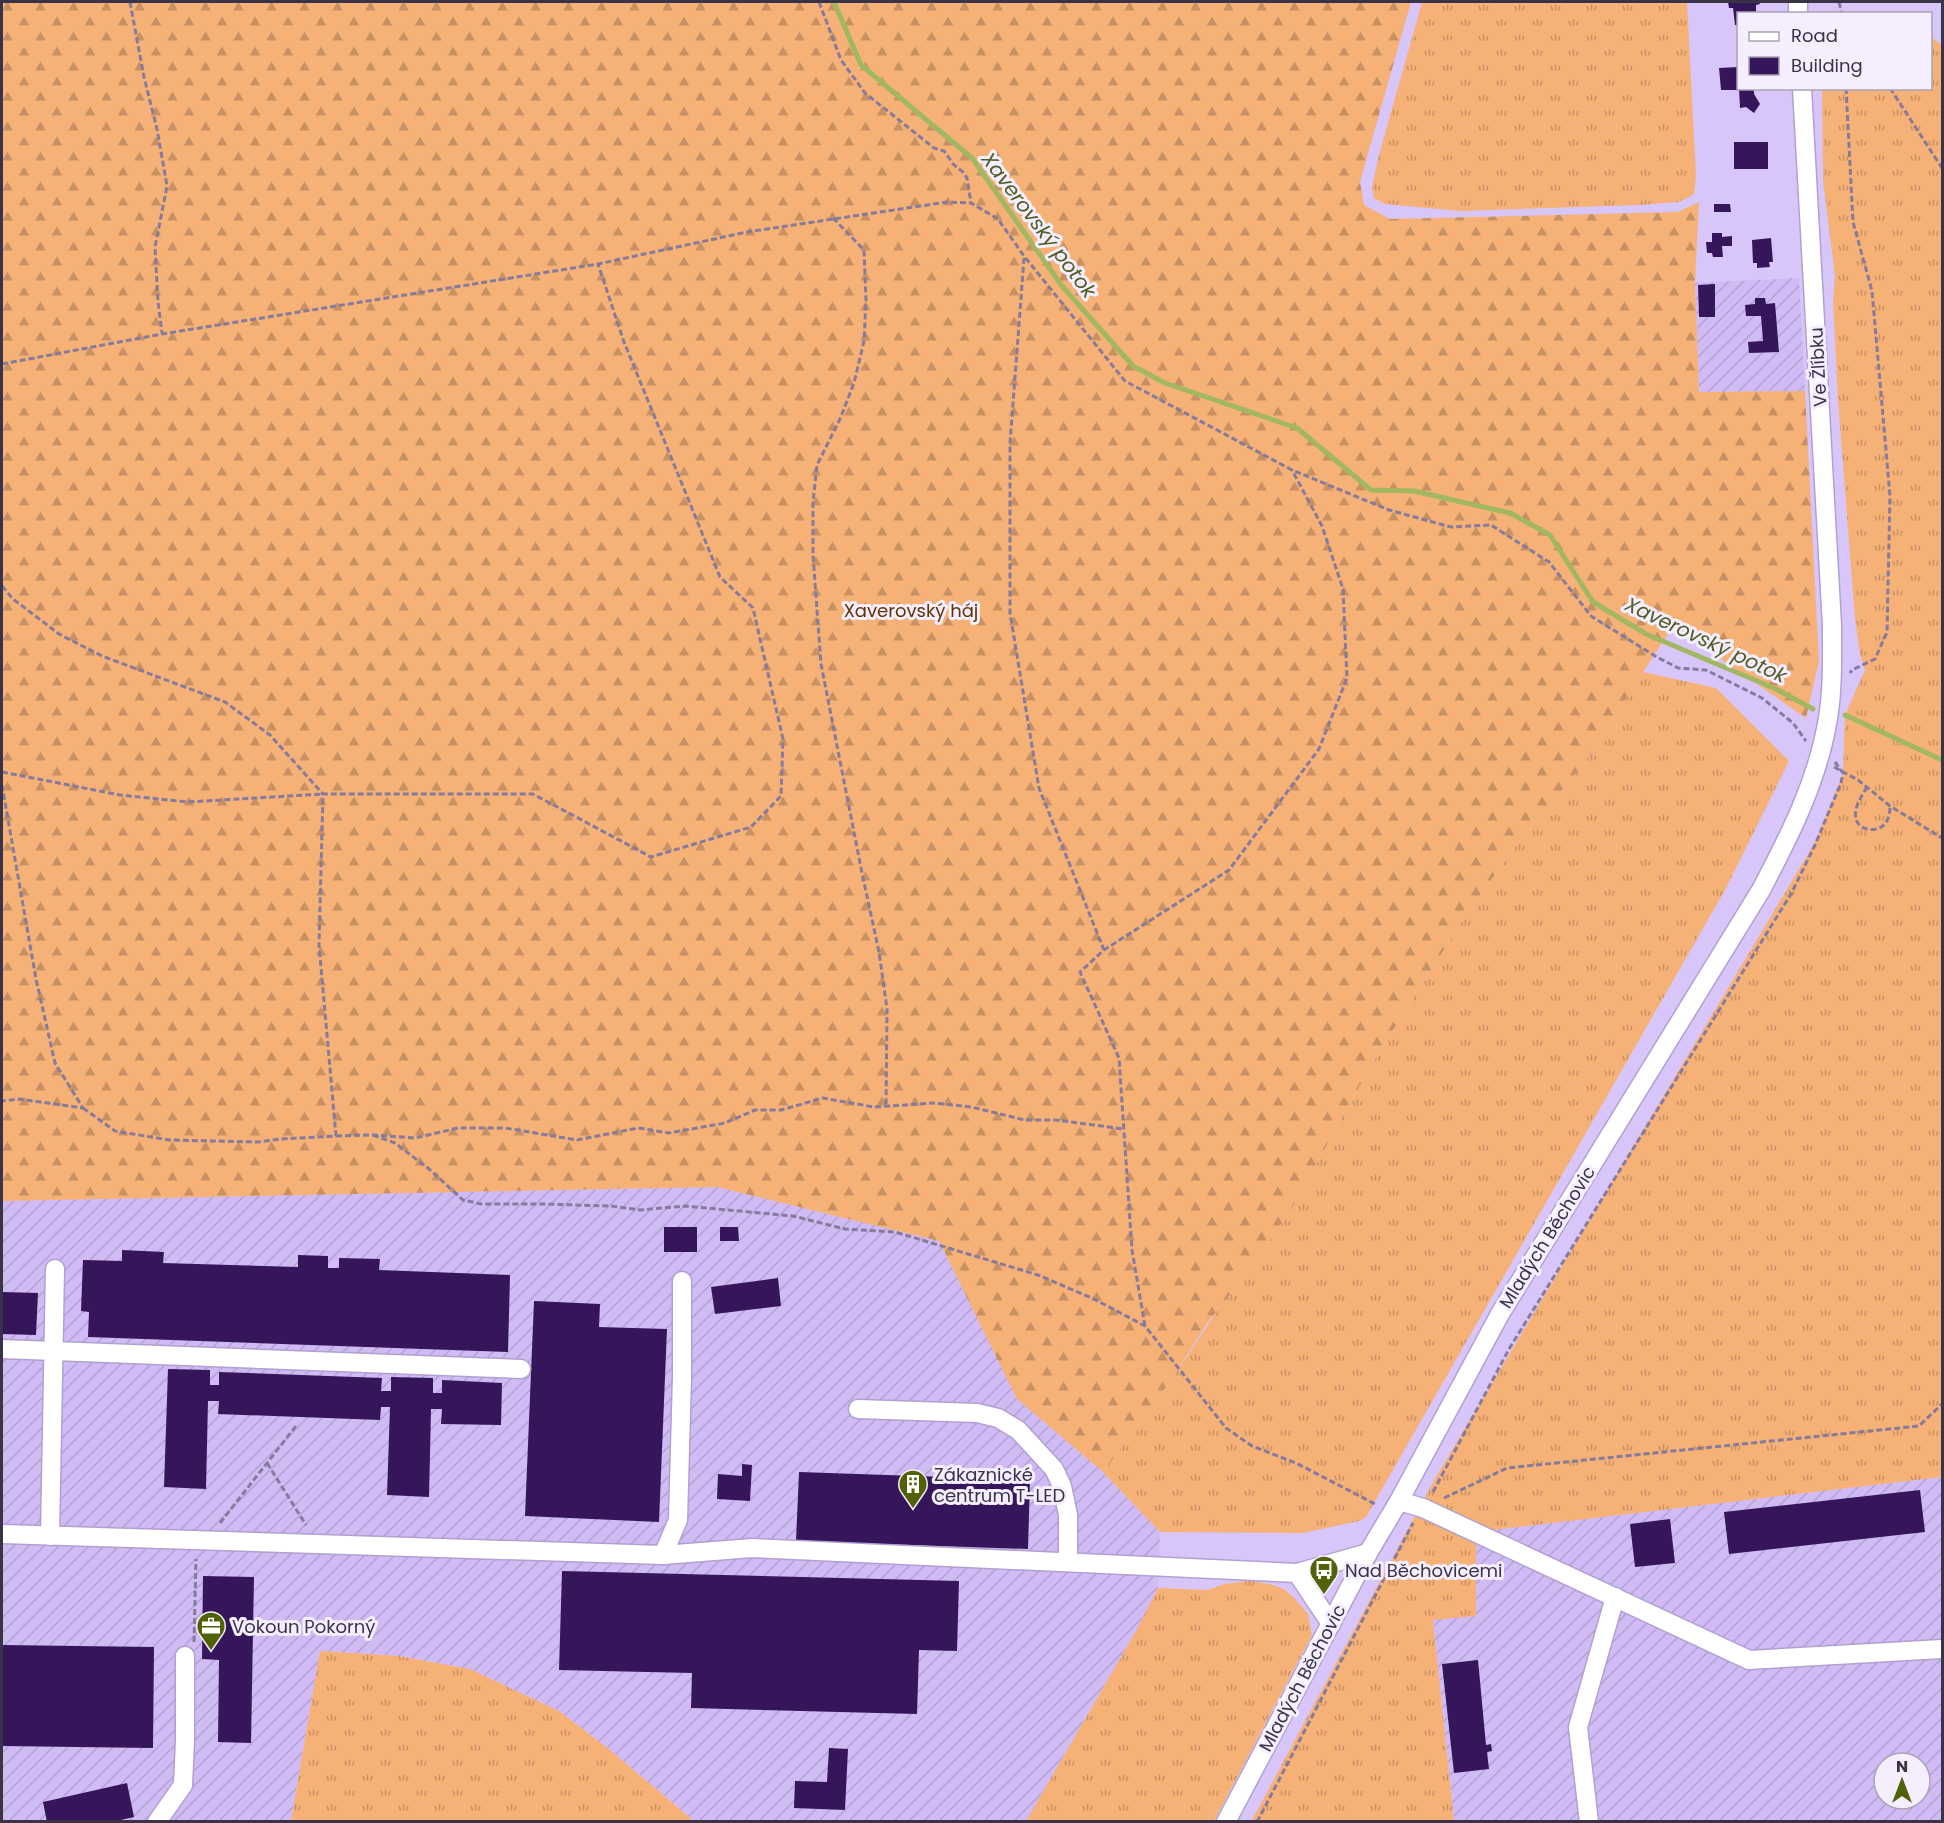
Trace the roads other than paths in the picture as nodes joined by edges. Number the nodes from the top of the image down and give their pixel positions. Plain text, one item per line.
1 (1802, 90) edge
2 (1832, 645) joint
3 (55, 1269) dead end
4 (682, 1281) dead end
5 (2, 1349) edge
6 (54, 1352) junction
7 (521, 1369) dead end
8 (858, 1409) dead end
9 (1399, 1501) junction
10 (2, 1534) edge
11 (50, 1536) junction
12 (1368, 1553) junction
13 (663, 1555) junction
14 (1068, 1562) junction
15 (1297, 1573) junction
16 (1615, 1597) junction
17 (1331, 1624) junction
18 (1942, 1649) edge
19 (185, 1656) road end
20 (157, 1821) edge
21 (1226, 1821) edge
22 (1589, 1821) edge

1 - 2 street, Ve Žlíbku
2 - 9 street, Mladých Běchovic
3 - 6 street
4 - 13 street
5 - 6 street
6 - 7 street
6 - 11 street
8 - 14 street
9 - 12 street, Mladých Běchovic
9 - 16 street
10 - 11 street
11 - 13 street
12 - 15 street
12 - 17 street, Mladých Běchovic
13 - 14 street
14 - 15 street
15 - 17 street
16 - 18 street
16 - 22 street
17 - 21 street, Mladých Běchovic
19 - 20 street

